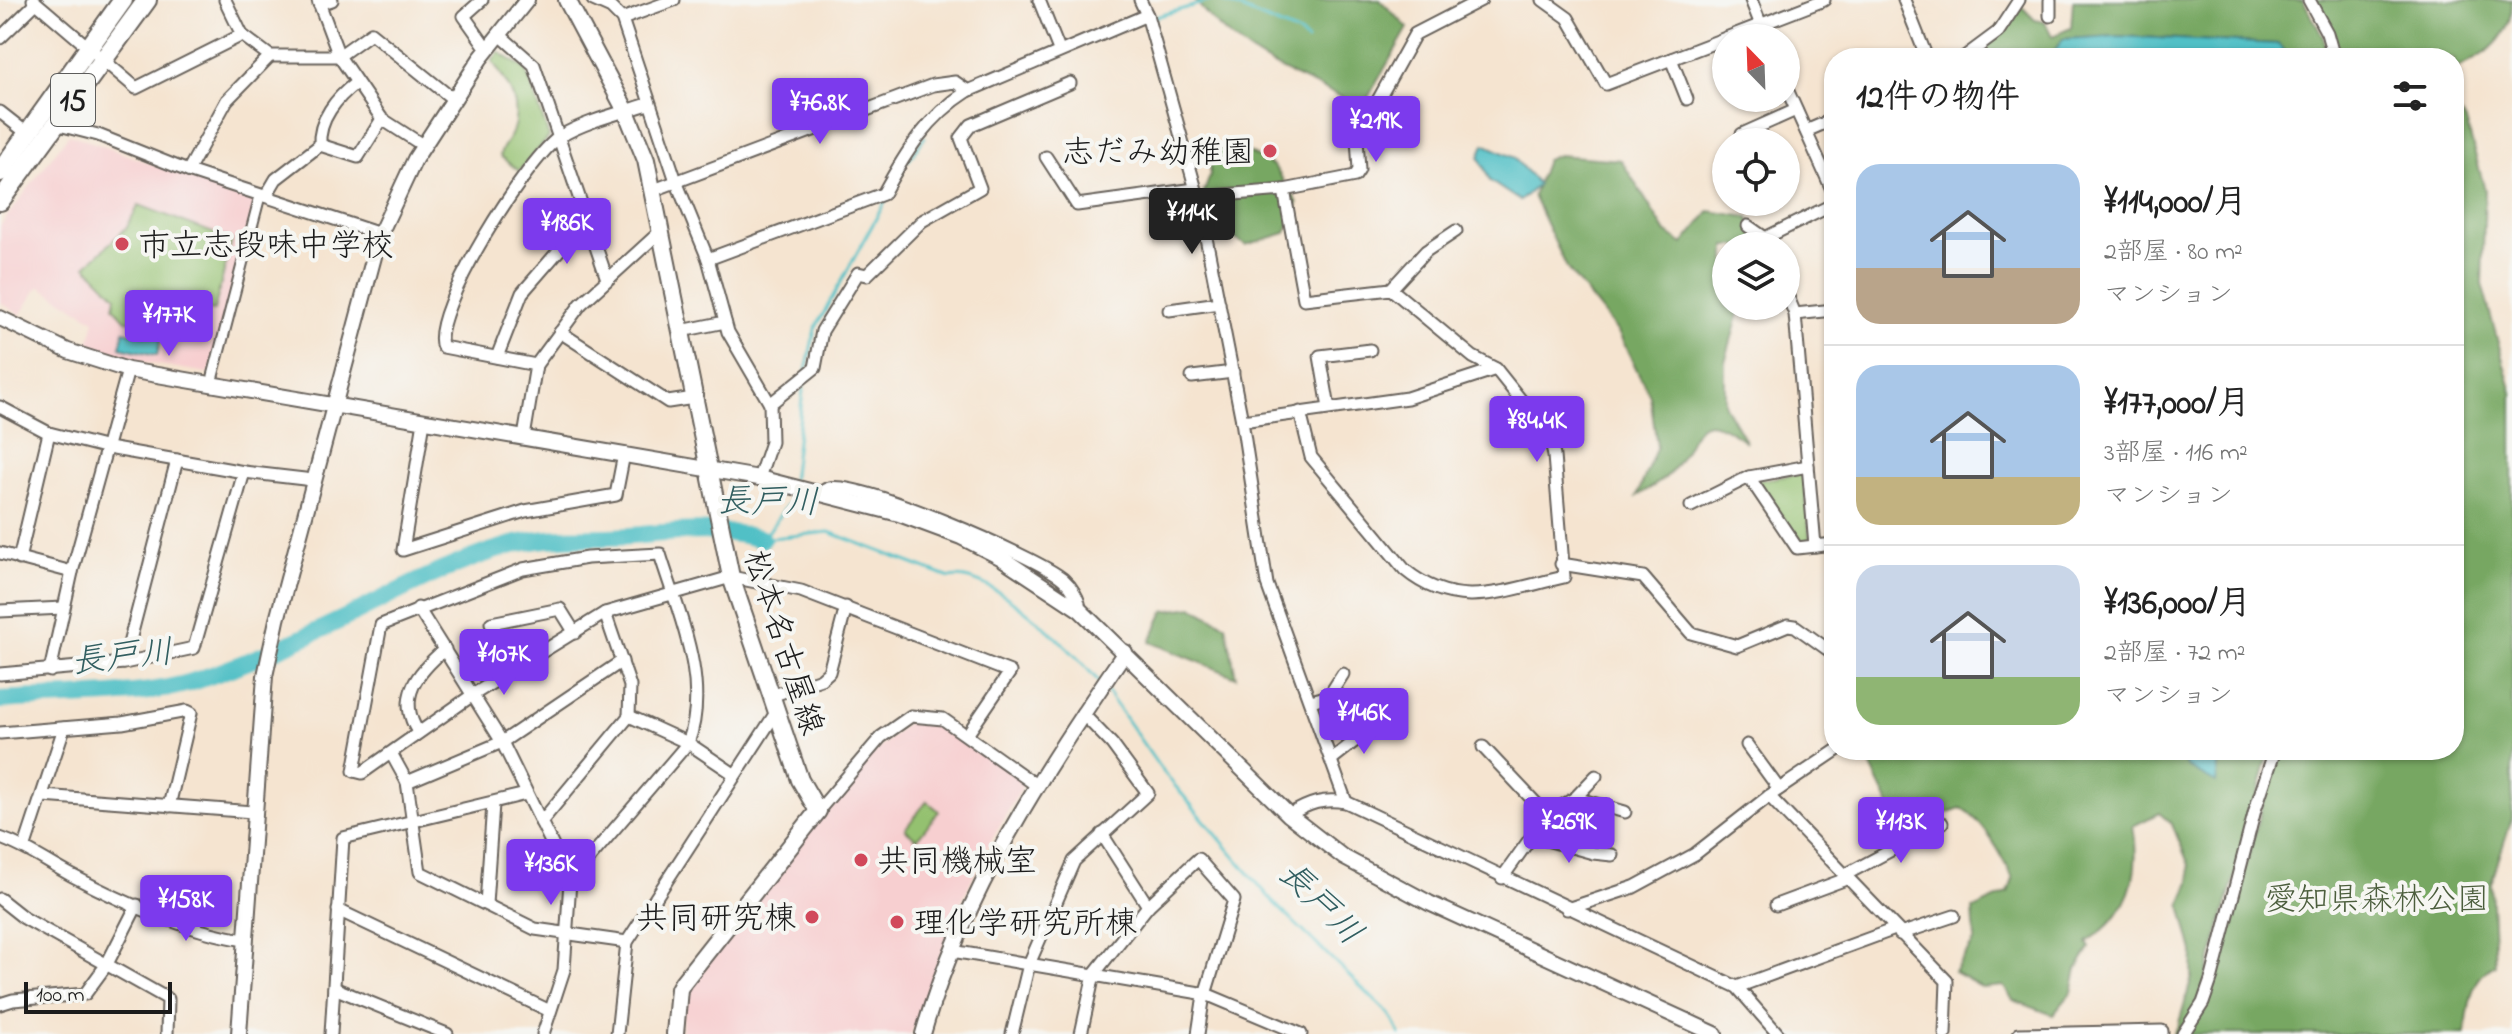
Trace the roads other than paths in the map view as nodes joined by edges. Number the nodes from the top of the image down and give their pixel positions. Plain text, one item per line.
1 (123, 0) edge
2 (147, 0) edge
3 (225, 0) edge
4 (332, 0) edge
5 (482, 0) edge
6 (527, 0) edge
7 (567, 0) edge
8 (593, 0) edge
9 (674, 0) edge
10 (1039, 0) edge
11 (1140, 0) edge
12 (1481, 0) edge
13 (1543, 0) edge
14 (1751, 0) edge
15 (1824, 0) edge
16 (1904, 0) edge
17 (2019, 0) edge
18 (2050, 0) edge
19 (2309, 0) edge
20 (33, 2) edge
21 (319, 2) edge
22 (613, 4) edge
23 (2050, 16) dead end
24 (622, 19) junction
25 (1148, 19) junction
26 (1760, 24) edge
27 (1763, 24) edge
28 (242, 35) junction
29 (500, 35) junction
30 (0, 38) edge
31 (1712, 43) edge
32 (1923, 48) edge
33 (1976, 48) edge
34 (2331, 48) edge
35 (488, 50) junction
36 (1059, 50) junction
37 (95, 54) junction
38 (270, 56) junction
39 (339, 56) junction
40 (1671, 59) junction
41 (356, 83) junction
42 (1070, 83) dead end
43 (968, 91) junction
44 (1687, 99) dead end
45 (454, 100) junction
46 (648, 104) junction
47 (626, 111) junction
48 (0, 112) edge
49 (1792, 112) edge
50 (1797, 112) edge
51 (382, 119) junction
52 (1824, 123) edge
53 (55, 124) junction
54 (1756, 128) edge
55 (1806, 131) junction
56 (28, 134) junction
57 (559, 136) junction
58 (320, 145) junction
59 (424, 146) junction
60 (1046, 157) dead end
61 (188, 171) junction
62 (0, 172) edge
63 (1824, 172) edge
64 (676, 181) junction
65 (654, 190) junction
66 (1284, 190) junction
67 (1196, 193) junction
68 (263, 196) junction
69 (0, 201) edge
70 (1824, 210) edge
71 (587, 218) junction
72 (1748, 226) dead end
73 (662, 230) junction
74 (1456, 231) dead end
75 (1755, 232) edge
76 (1785, 232) edge
77 (380, 234) junction
78 (708, 259) junction
79 (607, 279) junction
80 (1391, 289) junction
81 (1219, 303) junction
82 (1169, 310) dead end
83 (1824, 311) edge
84 (1800, 313) edge
85 (0, 318) edge
86 (1796, 320) edge
87 (725, 322) junction
88 (681, 331) junction
89 (560, 332) junction
90 (1370, 350) dead end
91 (497, 357) junction
92 (536, 365) junction
93 (1496, 369) junction
94 (128, 370) junction
95 (1233, 372) junction
96 (213, 376) dead end
97 (1192, 377) dead end
98 (694, 398) junction
99 (770, 404) junction
100 (0, 407) edge
101 (333, 407) junction
102 (1329, 408) junction
103 (1300, 412) junction
104 (424, 421) junction
105 (1242, 421) junction
106 (49, 433) junction
107 (524, 437) junction
108 (108, 448) junction
109 (624, 454) junction
110 (177, 460) junction
111 (1808, 466) junction
112 (244, 472) junction
113 (712, 472) junction
114 (1749, 477) junction
115 (759, 478) junction
116 (313, 480) junction
117 (1691, 506) dead end
118 (1824, 545) edge
119 (1815, 546) junction
120 (0, 553) edge
121 (19, 559) junction
122 (1561, 564) junction
123 (72, 572) junction
124 (731, 577) junction
125 (672, 593) junction
126 (846, 607) junction
127 (63, 608) junction
128 (418, 608) junction
129 (0, 611) edge
130 (605, 613) junction
131 (575, 633) junction
132 (1824, 647) edge
133 (445, 649) junction
134 (1125, 652) junction
135 (622, 661) junction
136 (124, 663) junction
137 (517, 669) junction
138 (50, 671) junction
139 (0, 674) edge
140 (1343, 674) dead end
141 (474, 694) junction
142 (1311, 701) junction
143 (774, 703) junction
144 (1082, 713) junction
145 (629, 716) junction
146 (1374, 726) dead end
147 (64, 728) junction
148 (418, 732) junction
149 (0, 733) edge
150 (967, 735) junction
151 (502, 742) junction
152 (688, 743) junction
153 (1747, 745) dead end
154 (1483, 747) dead end
155 (391, 753) junction
156 (1332, 759) junction
157 (1824, 759) edge
158 (2272, 760) edge
159 (734, 774) junction
160 (1596, 776) dead end
161 (407, 782) junction
162 (1036, 785) junction
163 (1774, 792) junction
164 (526, 794) junction
165 (43, 796) junction
166 (1575, 798) junction
167 (1346, 802) junction
168 (493, 804) junction
169 (169, 806) junction
170 (818, 811) junction
171 (253, 812) junction
172 (1625, 812) dead end
173 (1289, 815) junction
174 (1547, 815) junction
175 (413, 819) junction
176 (541, 822) junction
177 (1942, 823) dead end
178 (1102, 834) junction
179 (1532, 836) junction
180 (0, 838) edge
181 (25, 846) junction
182 (1612, 855) dead end
183 (1845, 877) junction
184 (1502, 878) junction
185 (570, 881) junction
186 (0, 899) edge
187 (486, 904) junction
188 (137, 905) junction
189 (1776, 905) dead end
190 (1148, 906) junction
191 (1567, 909) junction
192 (338, 910) junction
193 (1954, 916) dead end
194 (1897, 932) junction
195 (567, 935) junction
196 (245, 940) junction
197 (627, 942) junction
198 (952, 951) junction
199 (107, 964) junction
200 (1029, 964) junction
201 (1094, 974) junction
202 (1737, 987) junction
203 (334, 988) junction
204 (1206, 994) junction
205 (0, 1004) edge
206 (550, 1011) junction
207 (167, 1034) edge
208 (239, 1034) edge
209 (331, 1034) edge
210 (447, 1034) edge
211 (543, 1034) edge
212 (617, 1034) edge
213 (675, 1034) edge
214 (923, 1034) edge
215 (1012, 1034) edge
216 (1081, 1034) edge
217 (1198, 1034) edge
218 (1301, 1034) edge
219 (1715, 1034) edge
220 (1778, 1034) edge
221 (1945, 1034) edge
222 (2019, 1034) edge
223 (2162, 1034) edge
224 (2183, 1034) edge

1 - 37 main road, 15
2 - 37 main road, 15
3 - 28 street
4 - 21 street
5 - 35 street
6 - 29 street
7 - 47 main road, 松本名古屋線
8 - 22 street
9 - 24 street
10 - 36 street
11 - 25 street
12 - 66 street
13 - 40 street
14 - 26 street
15 - 27 street
16 - 32 street
17 - 33 street
18 - 23 street
19 - 34 street
20 - 30 street
20 - 37 street
21 - 39 street
22 - 24 street
24 - 46 street
25 - 36 street
25 - 67 street
28 - 37 street
28 - 38 street
29 - 35 street
29 - 57 street
31 - 40 street
35 - 45 street
36 - 43 street
37 - 53 main road, 15
37 - 56 main road, 15
38 - 39 street
38 - 61 street
39 - 41 street
39 - 45 street
40 - 44 street
41 - 51 street
41 - 58 street
42 - 99 street
43 - 64 street
43 - 78 street
45 - 59 street
46 - 47 street
46 - 64 street
47 - 57 street
47 - 65 main road, 松本名古屋線
48 - 56 street
49 - 54 street
50 - 55 street
51 - 58 street
51 - 59 street
52 - 55 street
53 - 61 street
53 - 69 main road, 15
55 - 63 street
56 - 62 main road, 15
57 - 71 street
57 - 91 street
58 - 68 street
59 - 77 street
60 - 67 street
61 - 68 street
64 - 65 street
64 - 78 street
65 - 73 main road, 松本名古屋線
66 - 67 street
66 - 80 street
67 - 81 street
68 - 77 street
68 - 96 street
70 - 76 street
71 - 79 street
71 - 91 street
72 - 75 street
73 - 79 street
73 - 88 main road, 松本名古屋線
74 - 80 street
77 - 101 street
78 - 87 street
79 - 89 street
80 - 93 street
81 - 82 street
81 - 95 street
83 - 84 street
85 - 94 street
86 - 111 street
87 - 88 street
87 - 99 street
88 - 98 main road, 松本名古屋線
89 - 92 street
89 - 98 street
90 - 102 street
91 - 92 street
92 - 107 street
93 - 102 street
93 - 122 street
94 - 101 street
94 - 108 street
95 - 97 street
95 - 105 street
98 - 113 main road, 松本名古屋線
99 - 115 street
100 - 106 street
101 - 104 street
101 - 116 street
102 - 103 street
103 - 105 street
103 - 122 street
104 - 107 street
104 - 109 street
105 - 142 street
106 - 108 street
106 - 121 street
107 - 109 street
108 - 110 street
108 - 123 street
109 - 113 street
110 - 112 street
110 - 136 street
111 - 114 street
111 - 119 street
112 - 116 street
112 - 136 street
113 - 115 street
113 - 124 main road, 松本名古屋線
114 - 117 street
114 - 119 street
115 - 134 street
116 - 171 street
118 - 119 street
120 - 121 street
121 - 123 street
122 - 132 street
123 - 127 street
124 - 125 street
124 - 126 street
124 - 143 main road, 松本名古屋線
125 - 128 street
125 - 130 street
125 - 152 street
126 - 143 street
126 - 150 street
127 - 129 street
127 - 138 street
128 - 133 street
128 - 155 street
130 - 131 street
130 - 135 street
131 - 137 street
131 - 137 street
133 - 141 street
133 - 148 street
134 - 144 street
134 - 173 street
135 - 145 street
135 - 151 street
136 - 138 street
137 - 141 street
138 - 139 street
140 - 142 street
141 - 148 street
141 - 151 street
142 - 156 street
143 - 159 street
143 - 170 main road, 松本名古屋線
144 - 162 street
144 - 178 street
145 - 152 street
145 - 176 street
146 - 156 street
147 - 149 street
147 - 165 street
147 - 169 street
148 - 155 street
150 - 162 street
150 - 170 street
151 - 161 street
151 - 164 street
152 - 159 street
152 - 185 street
153 - 163 street
154 - 174 street
155 - 161 street
156 - 167 street
157 - 163 street
158 - 224 street
159 - 197 street
160 - 166 street
161 - 175 street
162 - 198 street
163 - 183 street
163 - 191 street
164 - 168 street
164 - 176 street
165 - 169 street
165 - 181 street
166 - 172 street
166 - 174 street
167 - 173 street
167 - 184 street
168 - 175 street
168 - 187 street
169 - 171 street
170 - 213 main road
171 - 196 street
173 - 219 street
174 - 179 street
175 - 187 street
175 - 192 street
176 - 185 street
177 - 183 street
178 - 190 street
178 - 200 street
179 - 182 street
179 - 184 street
180 - 181 street
181 - 188 street
183 - 189 street
183 - 194 street
184 - 191 street
185 - 195 street
186 - 199 street
187 - 195 street
188 - 196 street
188 - 199 street
190 - 201 street
190 - 204 street
191 - 202 street
192 - 203 street
192 - 206 street
193 - 194 street
194 - 202 street
194 - 221 street
195 - 197 street
195 - 206 street
196 - 208 street
197 - 212 street
198 - 200 street
198 - 214 street
199 - 205 street
199 - 207 street
200 - 201 street
200 - 215 street
201 - 204 street
201 - 216 street
202 - 220 street
203 - 209 street
203 - 210 street
204 - 217 street
204 - 218 street
206 - 211 street
222 - 223 street

